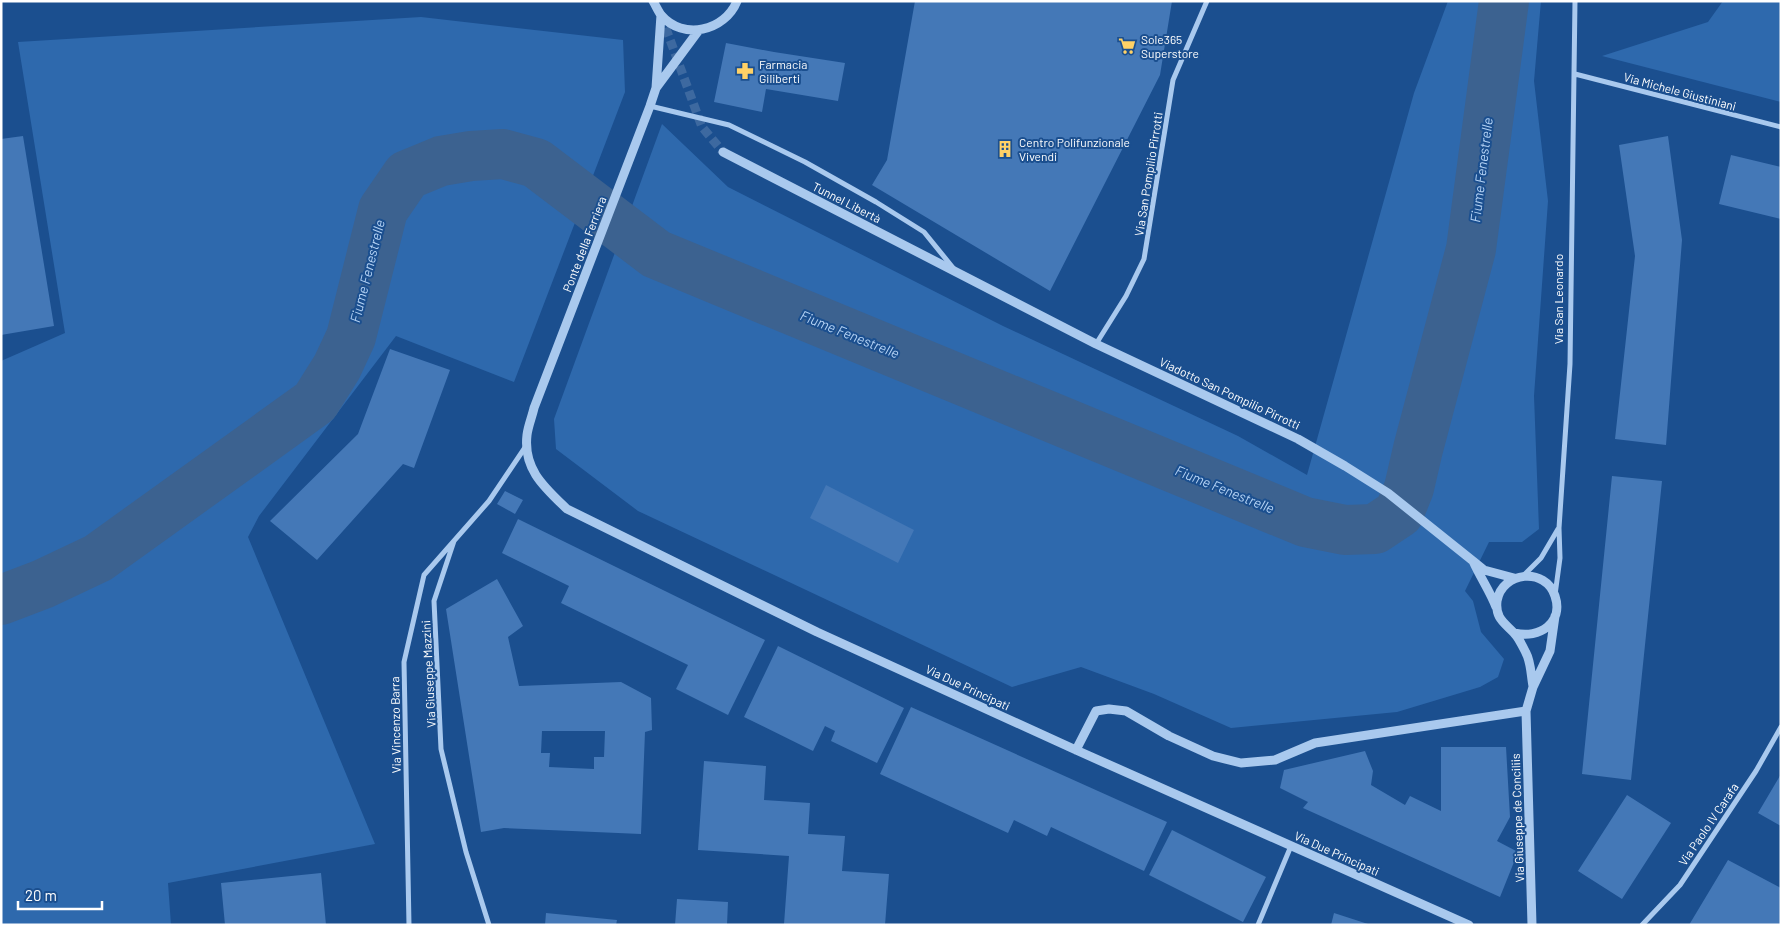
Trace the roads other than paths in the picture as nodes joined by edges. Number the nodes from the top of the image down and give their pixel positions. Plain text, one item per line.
1 (653, 1) edge
2 (737, 1) edge
3 (1207, 1) edge
4 (1575, 1) edge
5 (661, 15) junction
6 (699, 30) junction
7 (1575, 74) junction
8 (656, 88) junction
9 (650, 106) junction
10 (1781, 127) edge
11 (723, 152) tunnel mouth
12 (959, 275) junction
13 (1096, 344) junction
14 (534, 408) joint
15 (527, 445) junction
16 (1558, 528) junction
17 (455, 539) junction
18 (1470, 558) junction
19 (1518, 577) junction
20 (1555, 596) junction
21 (1497, 611) junction
22 (1555, 616) junction
23 (1514, 633) junction
24 (1533, 687) junction
25 (1526, 710) junction
26 (1781, 727) edge
27 (1076, 750) junction
28 (1291, 846) junction
29 (409, 925) edge
30 (489, 925) edge
31 (1258, 925) edge
32 (1469, 925) edge
33 (1532, 925) edge
34 (1642, 925) edge

1 - 5 street
2 - 6 street
3 - 13 street, Via San Pompilio Pirrotti
4 - 7 street, Via San Leonardo
5 - 6 street
5 - 8 street
6 - 8 street
7 - 10 street, Via Michele Giustiniani
7 - 16 street, Via San Leonardo
8 - 9 street, Ponte della Ferriera
9 - 12 street
9 - 14 street, Ponte della Ferriera
11 - 12 street, Tunnel Libertà
12 - 13 street, Viadotto San Pompilio Pirrotti
13 - 18 street, Viadotto San Pompilio Pirrotti
14 - 15 street, Via Due Principati
15 - 17 street, Via Giuseppe Mazzini
15 - 27 street, Via Due Principati
16 - 19 street
16 - 20 street, Via San Leonardo
17 - 29 street, Via Vincenzo Barra
17 - 30 street, Via Giuseppe Mazzini
18 - 19 street, Viadotto San Pompilio Pirrotti
18 - 21 street
19 - 20 street
19 - 21 street
20 - 22 street
21 - 23 street
22 - 23 street
22 - 24 street
23 - 24 street
24 - 25 street
25 - 27 street
25 - 33 street, Via Giuseppe de Conciliis
26 - 34 street, Via Paolo IV Carafa
27 - 28 street, Via Due Principati
28 - 31 street
28 - 32 street, Via Due Principati

